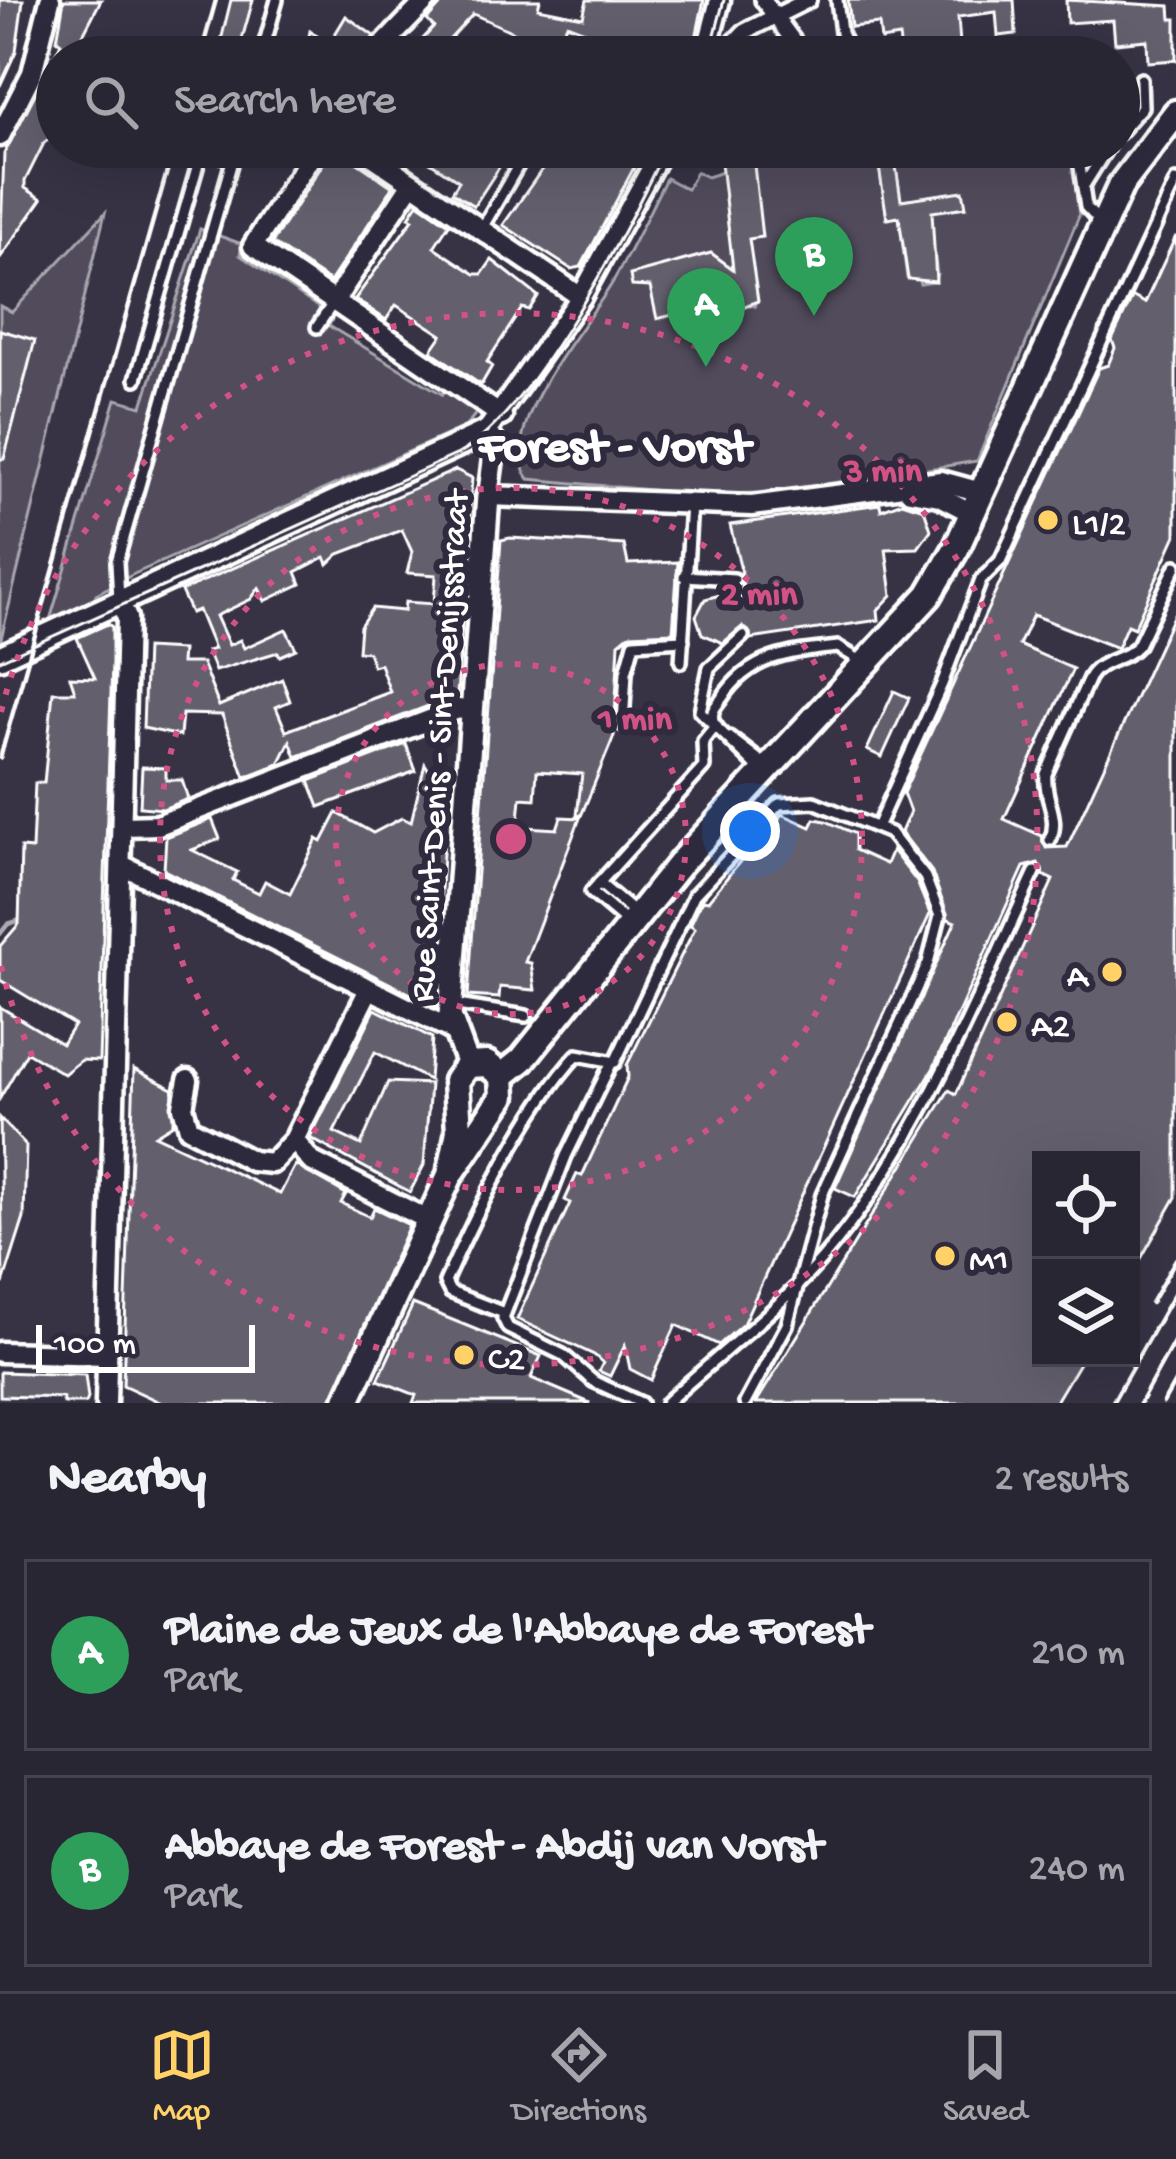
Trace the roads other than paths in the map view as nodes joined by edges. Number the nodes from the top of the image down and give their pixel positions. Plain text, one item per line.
1 (50, 0) edge
2 (277, 0) edge
3 (427, 0) edge
4 (720, 0) edge
5 (763, 0) edge
6 (808, 0) edge
7 (837, 0) edge
8 (775, 16) junction
9 (41, 36) edge
10 (267, 36) edge
11 (392, 36) edge
12 (711, 36) edge
13 (740, 36) edge
14 (790, 36) edge
15 (843, 36) edge
16 (36, 58) edge
17 (1141, 79) dead end
18 (1140, 109) edge
19 (1176, 113) edge
20 (0, 136) edge
21 (1140, 155) edge
22 (197, 168) edge
23 (230, 168) edge
24 (303, 168) edge
25 (390, 168) edge
26 (518, 168) edge
27 (652, 168) edge
28 (1080, 168) edge
29 (1095, 168) edge
30 (1133, 168) edge
31 (1176, 181) edge
32 (412, 183) junction
33 (1083, 187) junction
34 (1103, 224) junction
35 (482, 228) junction
36 (581, 297) junction
37 (335, 300) junction
38 (317, 328) dead end
39 (136, 379) dead end
40 (494, 424) junction
41 (488, 496) junction
42 (977, 503) junction
43 (691, 504) junction
44 (1176, 566) edge
45 (684, 576) junction
46 (734, 579) dead end
47 (120, 602) junction
48 (743, 636) dead end
49 (682, 640) junction
50 (0, 657) edge
51 (681, 662) dead end
52 (865, 665) junction
53 (471, 711) junction
54 (714, 723) junction
55 (623, 724) dead end
56 (766, 771) junction
57 (124, 826) junction
58 (877, 826) junction
59 (1050, 840) dead end
60 (124, 866) junction
61 (1035, 872) dead end
62 (633, 920) junction
63 (369, 989) junction
64 (451, 1004) junction
65 (526, 1016) dead end
66 (452, 1030) junction
67 (610, 1064) junction
68 (468, 1065) junction
69 (502, 1076) junction
70 (188, 1080) dead end
71 (459, 1100) junction
72 (489, 1110) junction
73 (294, 1140) junction
74 (451, 1175) junction
75 (430, 1221) junction
76 (796, 1287) junction
77 (504, 1313) junction
78 (0, 1352) edge
79 (106, 1355) junction
80 (106, 1403) edge
81 (346, 1403) edge
82 (641, 1403) edge
83 (666, 1403) edge
84 (745, 1403) edge

1 - 9 street
2 - 10 lane
3 - 11 street
4 - 12 street
5 - 8 street
6 - 8 street
7 - 15 lane
8 - 13 street
8 - 14 street
16 - 20 street
17 - 18 lane
19 - 21 main road
22 - 39 lane
23 - 47 lane
24 - 37 street
25 - 32 street
26 - 35 lane
27 - 36 street
28 - 33 lane
29 - 33 lane
30 - 34 main road
31 - 58 lane
32 - 35 street
32 - 37 street
33 - 34 lane
34 - 42 main road
35 - 36 street
36 - 40 street
37 - 38 lane
37 - 40 street
40 - 41 street, Rue Saint-Denis - Sint-Denijsstraat
40 - 47 street
41 - 43 street
41 - 53 street, Rue Saint-Denis - Sint-Denijsstraat
42 - 43 street
42 - 52 main road
43 - 45 lane
44 - 59 lane
45 - 46 lane
45 - 49 lane
47 - 50 street
47 - 57 street
48 - 54 lane
49 - 51 lane
49 - 55 lane
52 - 54 lane
52 - 56 main road
53 - 57 street
53 - 64 street, Rue Saint-Denis - Sint-Denijsstraat
54 - 56 lane
54 - 62 lane
56 - 62 main road
57 - 60 street
58 - 67 lane
58 - 76 lane
60 - 63 street
60 - 79 street
61 - 76 lane
62 - 69 main road
63 - 66 street
63 - 73 street
64 - 65 lane
64 - 66 street, Rue Saint-Denis - Sint-Denijsstraat
66 - 68 street, Rue Saint-Denis - Sint-Denijsstraat
67 - 77 lane
67 - 77 lane
68 - 69 main road
68 - 71 main road
69 - 72 main road
70 - 73 street
71 - 72 main road
71 - 74 main road
72 - 74 main road
73 - 75 street
74 - 75 main road
75 - 81 main road
76 - 83 lane
76 - 84 lane
77 - 82 lane
78 - 79 street
79 - 80 street

